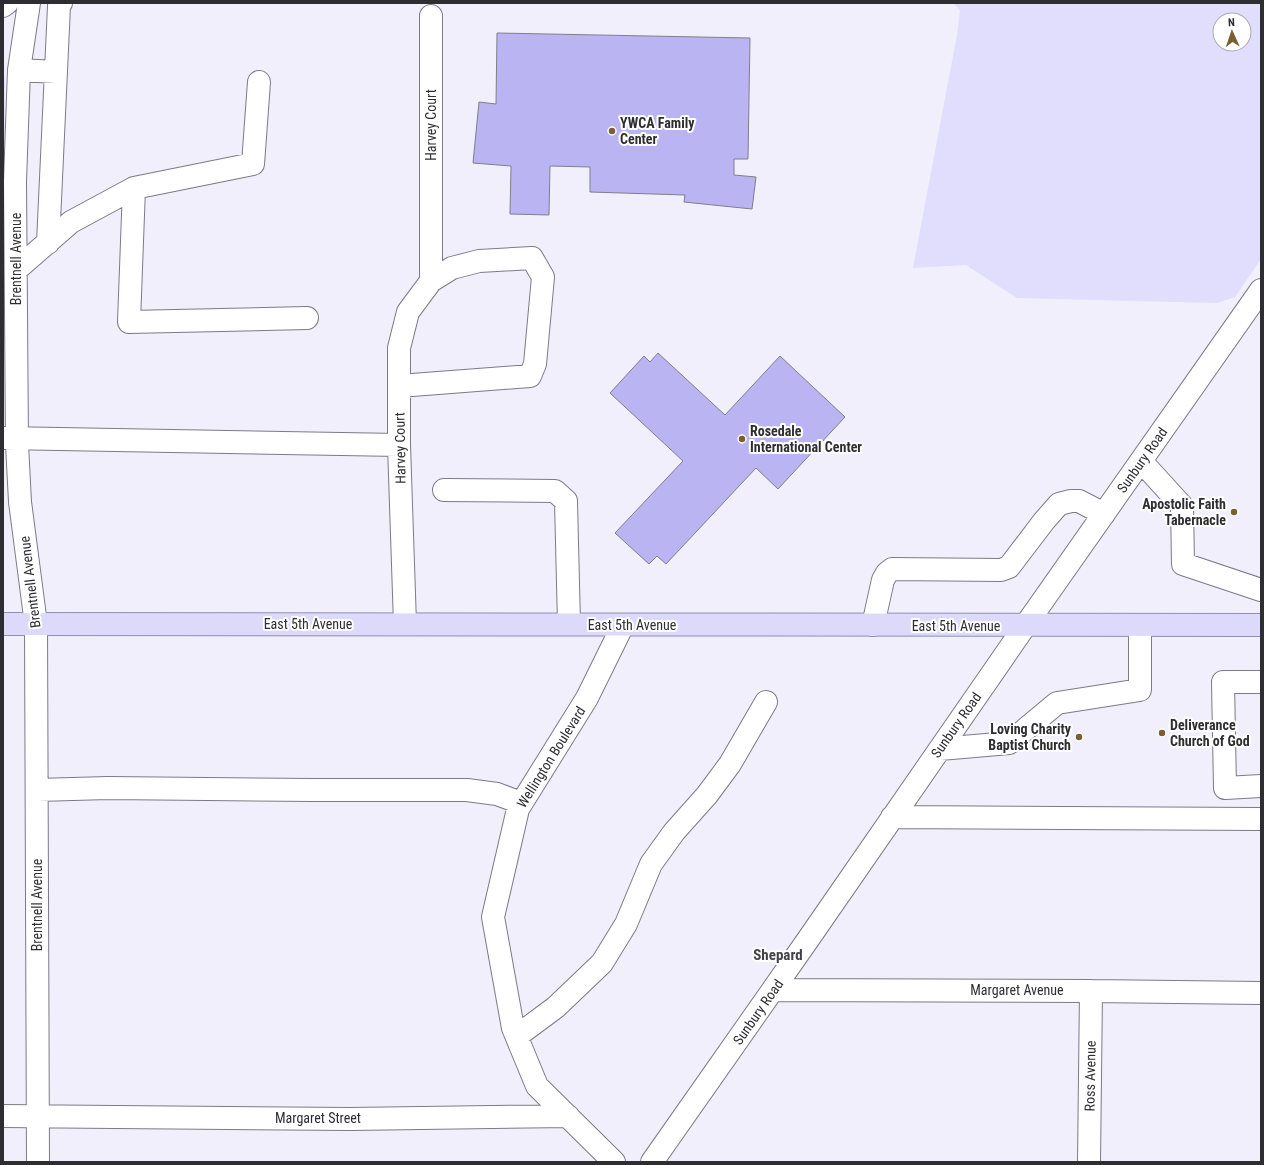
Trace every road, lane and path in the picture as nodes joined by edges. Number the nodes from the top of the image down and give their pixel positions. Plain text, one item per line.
1 (7, 3) edge
2 (29, 3) edge
3 (60, 3) edge
4 (3, 6) edge
5 (431, 16) dead end
6 (19, 70) junction
7 (56, 72) junction
8 (259, 82) dead end
9 (134, 188) junction
10 (48, 243) junction
11 (16, 270) junction
12 (431, 281) junction
13 (1261, 290) edge
14 (307, 318) dead end
15 (399, 386) junction
16 (10, 438) edge
17 (399, 445) junction
18 (1141, 461) junction
19 (444, 490) dead end
20 (1104, 514) junction
21 (1261, 590) edge
22 (3, 624) edge
23 (36, 624) junction
24 (405, 624) junction
25 (569, 624) junction
26 (623, 625) junction
27 (873, 625) junction
28 (1261, 625) edge
29 (1025, 626) junction
30 (1140, 626) junction
31 (1261, 682) edge
32 (766, 702) dead end
33 (940, 749) junction
34 (1261, 786) edge
35 (37, 790) junction
36 (521, 802) junction
37 (892, 817) junction
38 (1261, 820) edge
39 (773, 990) junction
40 (1091, 991) junction
41 (1261, 993) edge
42 (517, 1036) junction
43 (3, 1116) edge
44 (37, 1116) junction
45 (568, 1116) junction
46 (658, 1161) edge
47 (38, 1162) edge
48 (614, 1162) edge
49 (1089, 1162) edge

1 - 4 street
2 - 6 street, Brentnell Avenue
3 - 7 street
5 - 12 street, Harvey Court
6 - 7 street
6 - 11 street, Brentnell Avenue
7 - 10 street
8 - 9 street
9 - 10 street
9 - 14 street
10 - 11 street
11 - 16 street, Brentnell Avenue
12 - 15 street, Harvey Court
12 - 15 street, Harvey Court
13 - 18 street, Sunbury Road
15 - 17 street, Harvey Court
16 - 17 street
16 - 23 street, Brentnell Avenue
17 - 24 street, Harvey Court
18 - 20 street, Sunbury Road
18 - 21 street
19 - 25 street
20 - 27 street
20 - 29 street, Sunbury Road
22 - 23 main road, East 5th Avenue
23 - 24 main road, East 5th Avenue
23 - 35 street, Brentnell Avenue
24 - 25 main road, East 5th Avenue
25 - 26 main road, East 5th Avenue
26 - 27 main road, East 5th Avenue
26 - 36 street, Wellington Boulevard
27 - 29 main road, East 5th Avenue
28 - 30 main road, East 5th Avenue
29 - 30 main road, East 5th Avenue
29 - 33 street, Sunbury Road
30 - 33 street
31 - 34 street
32 - 42 street
33 - 37 street, Sunbury Road
35 - 36 street
35 - 44 street, Brentnell Avenue
36 - 42 street, Wellington Boulevard
37 - 38 street
37 - 39 street, Sunbury Road
39 - 40 street, Margaret Avenue
39 - 46 street, Sunbury Road
40 - 41 street, Margaret Avenue
40 - 49 street, Ross Avenue
42 - 45 street, Wellington Boulevard
43 - 44 street, Margaret Street
44 - 45 street, Margaret Street
44 - 47 street, Brentnell Avenue
45 - 48 street

